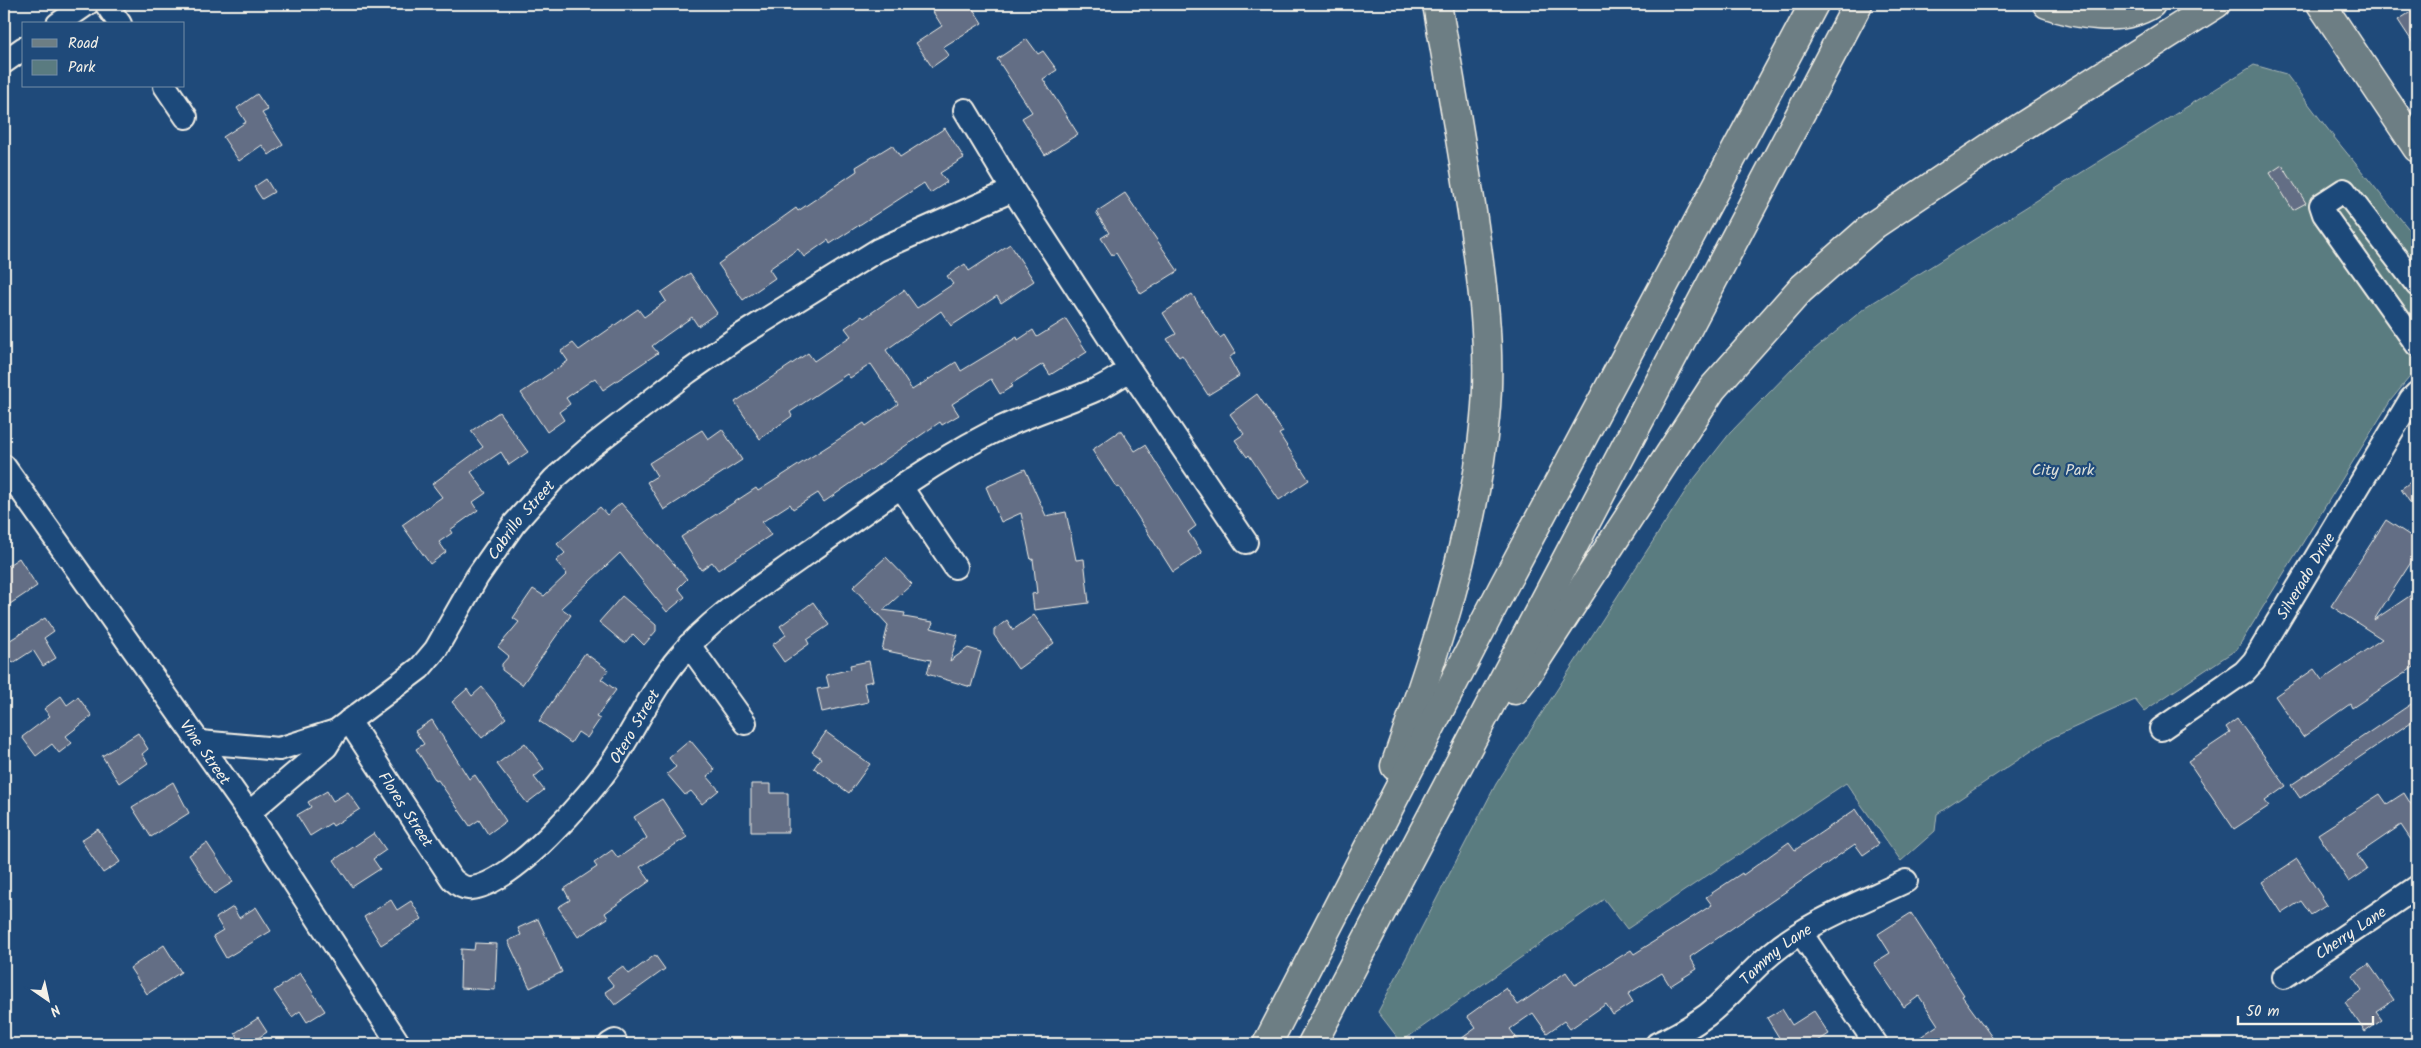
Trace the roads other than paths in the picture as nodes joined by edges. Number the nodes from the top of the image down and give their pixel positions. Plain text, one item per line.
1 (87, 4) edge
2 (106, 4) edge
3 (1437, 4) edge
4 (1798, 4) edge
5 (1814, 4) edge
6 (1858, 4) edge
7 (2047, 4) edge
8 (2151, 4) edge
9 (2216, 4) edge
10 (2321, 4) edge
11 (61, 22) edge
12 (119, 22) edge
13 (22, 49) edge
14 (4, 62) edge
15 (166, 88) edge
16 (965, 110) dead end
17 (186, 117) dead end
18 (1752, 120) junction
19 (2417, 148) edge
20 (1013, 190) junction
21 (2417, 285) edge
22 (2417, 345) edge
23 (1130, 370) junction
24 (2417, 393) edge
25 (4, 466) edge
26 (902, 487) junction
27 (1246, 542) dead end
28 (955, 567) dead end
29 (689, 645) junction
30 (745, 723) dead end
31 (342, 726) junction
32 (2161, 729) dead end
33 (200, 742) junction
34 (1467, 750) junction
35 (249, 813) junction
36 (1362, 863) junction
37 (1906, 881) dead end
38 (2417, 887) edge
39 (470, 888) joint
40 (1802, 933) junction
41 (2284, 977) dead end
42 (399, 1044) edge
43 (1267, 1044) edge
44 (1312, 1044) edge
45 (1657, 1044) edge
46 (1876, 1044) edge

1 - 11 street
2 - 12 street
3 - 36 main road
4 - 18 main road
5 - 18 main road
6 - 34 main road
7 - 8 main road
9 - 34 main road
10 - 19 main road
13 - 14 street
15 - 17 street
16 - 20 street
18 - 36 main road
20 - 23 street
20 - 31 street, Cabrillo Street
21 - 22 street
23 - 26 street, Otero Street
23 - 27 street
24 - 32 street, Silverado Drive
25 - 33 street, Vine Street
26 - 28 street
26 - 29 street, Otero Street
29 - 30 street
29 - 39 street, Otero Street
31 - 33 street, Cabrillo Street
31 - 35 street, Cabrillo Street
31 - 39 street, Flores Street
33 - 35 street, Vine Street
34 - 44 main road
35 - 42 street, Vine Street
36 - 43 main road
37 - 40 street, Tammy Lane
38 - 41 street, Cherry Lane
40 - 45 street, Tammy Lane
40 - 46 street

